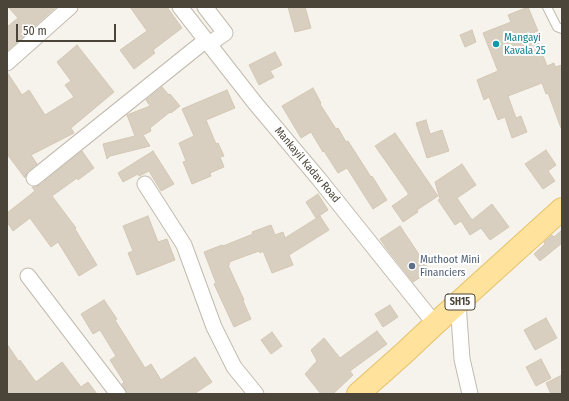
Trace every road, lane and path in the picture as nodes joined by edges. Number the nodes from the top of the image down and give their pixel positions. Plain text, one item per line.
1 (70, 7) edge
2 (180, 7) edge
3 (205, 7) edge
4 (547, 7) edge
5 (562, 29) edge
6 (208, 42) junction
7 (7, 63) edge
8 (34, 178) dead end
9 (145, 184) dead end
10 (562, 209) edge
11 (28, 276) dead end
12 (458, 303) junction
13 (435, 324) junction
14 (118, 394) edge
15 (256, 394) edge
16 (358, 394) edge
17 (470, 394) edge

1 - 7 street
2 - 6 street, Mankayil Kadav Road
3 - 6 street
4 - 5 lane
6 - 8 street
6 - 13 street, Mankayil Kadav Road
9 - 15 street
10 - 12 main road, SH15
11 - 14 street
12 - 13 main road, SH15
12 - 17 street
13 - 16 main road, SH15

